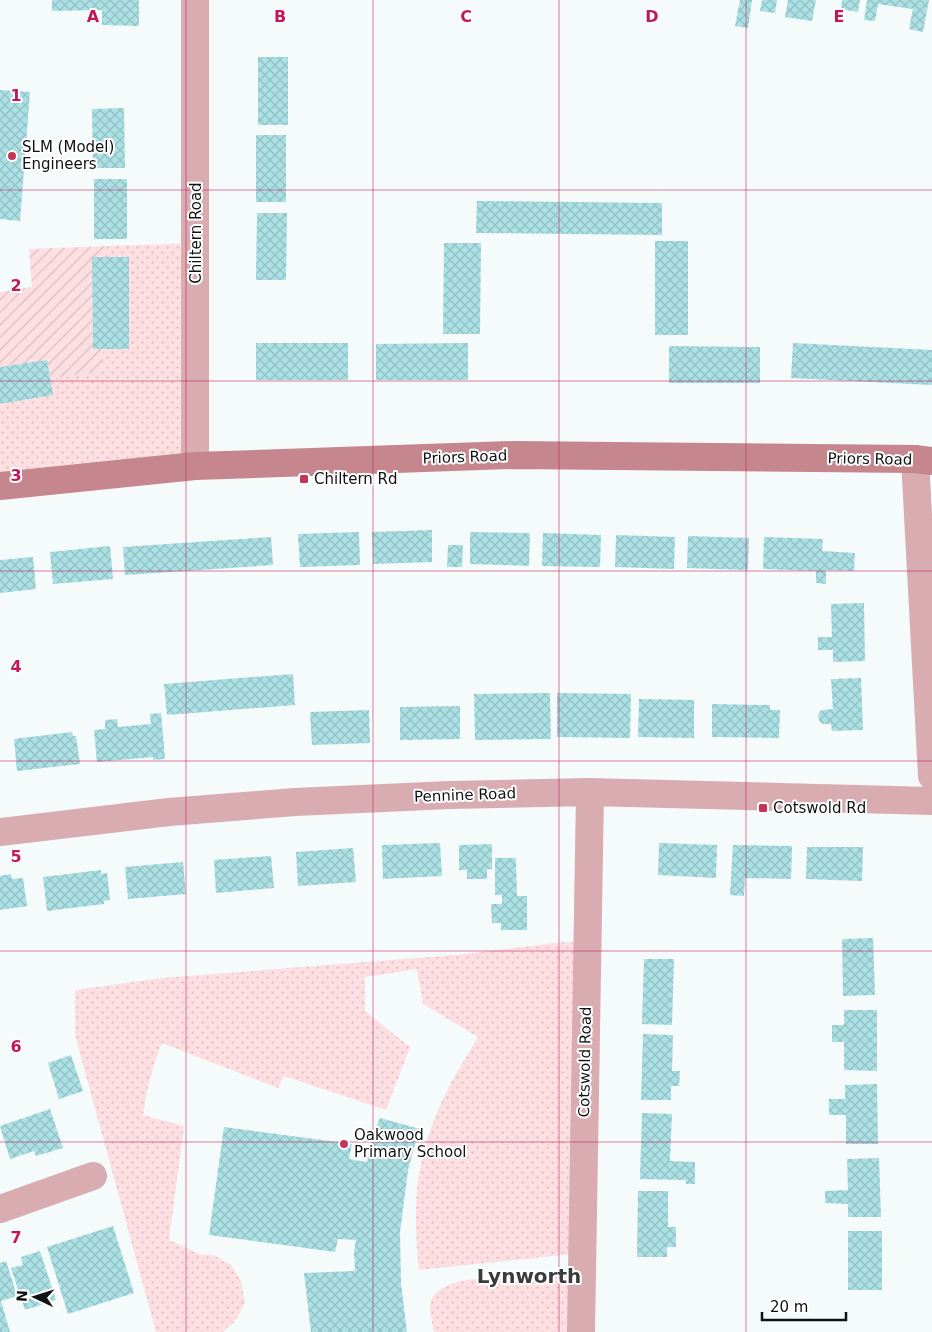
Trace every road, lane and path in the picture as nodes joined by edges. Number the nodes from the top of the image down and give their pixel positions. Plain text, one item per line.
1 (195, 0) edge
2 (923, 460) edge
3 (194, 466) junction
4 (0, 486) edge
5 (932, 776) edge
6 (590, 792) junction
7 (932, 801) edge
8 (0, 832) edge
9 (93, 1176) dead end
10 (0, 1209) edge
11 (581, 1332) edge

1 - 3 street, Chiltern Road
2 - 3 main road, Priors Road
2 - 5 street
3 - 4 main road, Priors Road
6 - 7 street, Pennine Road
6 - 8 street, Pennine Road
6 - 11 street, Cotswold Road
9 - 10 street

